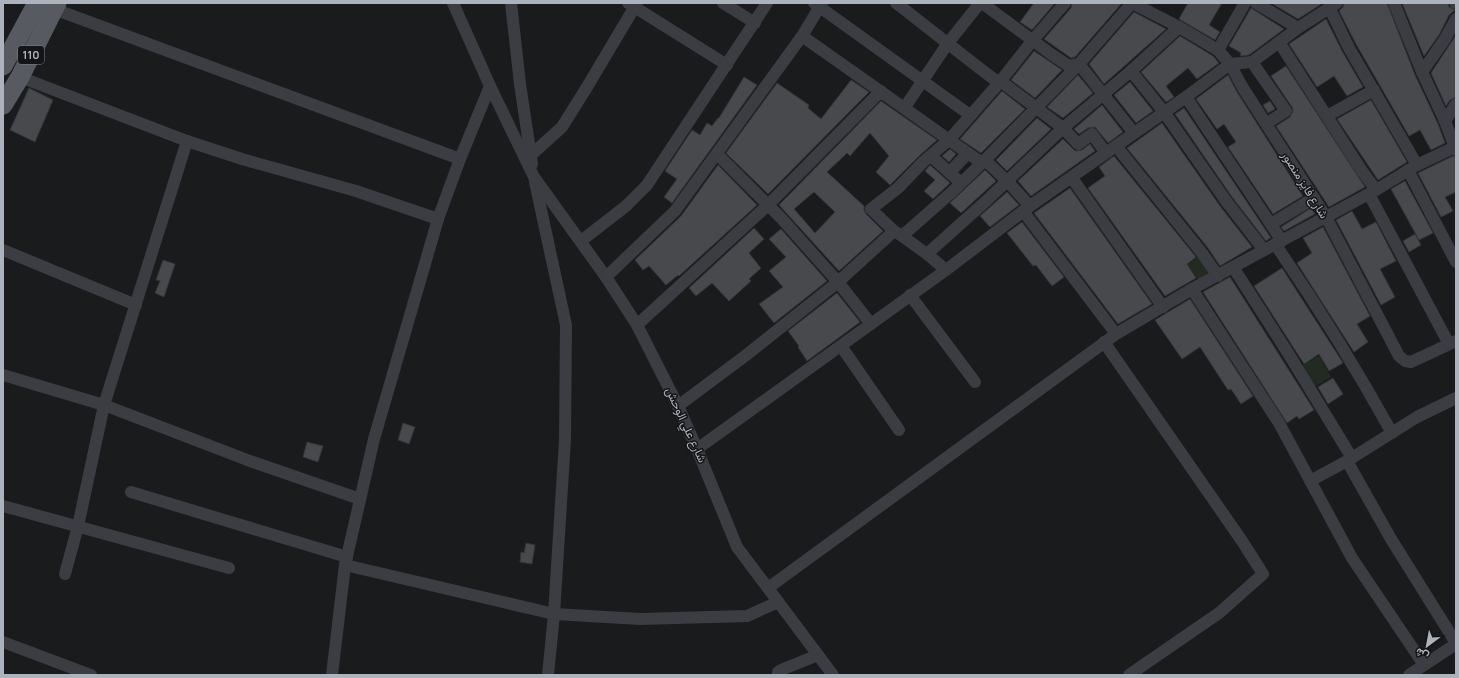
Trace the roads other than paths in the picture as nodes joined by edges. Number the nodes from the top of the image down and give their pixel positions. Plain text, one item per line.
1 (453, 3) edge
2 (511, 3) edge
3 (722, 3) edge
4 (767, 3) edge
5 (896, 3) edge
6 (981, 3) edge
7 (1065, 3) edge
8 (1132, 3) edge
9 (1245, 3) edge
10 (1256, 3) edge
11 (1394, 3) edge
12 (633, 4) edge
13 (819, 4) edge
14 (49, 5) edge
15 (1333, 5) edge
16 (1456, 19) edge
17 (755, 23) junction
18 (1179, 27) junction
19 (1298, 28) junction
20 (802, 36) junction
21 (1033, 40) junction
22 (1279, 42) junction
23 (948, 43) junction
24 (1218, 50) junction
25 (1252, 62) junction
26 (1079, 64) junction
27 (1230, 64) junction
28 (727, 65) junction
29 (3, 66) edge
30 (1131, 71) junction
31 (1422, 72) junction
32 (20, 77) junction
33 (924, 81) junction
34 (999, 83) junction
35 (490, 86) junction
36 (1374, 90) junction
37 (881, 91) junction
38 (1103, 94) junction
39 (1186, 97) junction
40 (3, 105) edge
41 (906, 107) junction
42 (1455, 107) edge
43 (1035, 108) junction
44 (1164, 112) junction
45 (970, 115) junction
46 (1327, 116) junction
47 (1445, 121) junction
48 (1267, 124) junction
49 (1063, 128) junction
50 (1134, 133) junction
51 (949, 140) junction
52 (187, 141) junction
53 (1455, 148) edge
54 (1111, 150) junction
55 (968, 153) junction
56 (717, 154) junction
57 (530, 155) junction
58 (931, 156) junction
59 (460, 158) junction
60 (985, 160) junction
61 (1413, 168) junction
62 (950, 172) junction
63 (534, 177) junction
64 (1072, 178) junction
65 (1007, 181) junction
66 (962, 183) junction
67 (1373, 192) junction
68 (1314, 198) junction
69 (768, 205) junction
70 (1027, 208) junction
71 (1326, 217) junction
72 (438, 219) junction
73 (1270, 224) junction
74 (898, 233) junction
75 (580, 242) junction
76 (1279, 243) junction
77 (3, 250) edge
78 (1264, 250) junction
79 (927, 254) junction
80 (1456, 262) edge
81 (1233, 267) junction
82 (946, 270) junction
83 (1218, 276) junction
84 (606, 277) junction
85 (838, 282) junction
86 (1192, 289) junction
87 (910, 295) junction
88 (136, 305) junction
89 (1163, 307) junction
90 (871, 324) junction
91 (637, 325) junction
92 (1116, 334) junction
93 (1104, 342) junction
94 (1452, 343) edge
95 (841, 346) junction
96 (3, 375) edge
97 (975, 382) dead end
98 (1456, 398) edge
99 (104, 406) junction
100 (678, 406) junction
101 (899, 430) dead end
102 (1392, 433) junction
103 (698, 449) junction
104 (1349, 459) junction
105 (1310, 481) junction
106 (131, 492) dead end
107 (360, 499) junction
108 (3, 506) edge
109 (78, 526) junction
110 (346, 561) junction
111 (229, 568) dead end
112 (65, 574) dead end
113 (768, 588) junction
114 (778, 602) junction
115 (554, 614) junction
116 (3, 642) edge
117 (1456, 644) edge
118 (818, 655) junction
119 (1424, 665) junction
120 (91, 675) edge
121 (332, 675) edge
122 (548, 675) edge
123 (778, 675) edge
124 (833, 675) edge
125 (1129, 675) edge
126 (1409, 675) edge

1 - 35 street
2 - 57 street
3 - 17 street
4 - 17 street
5 - 23 street
6 - 21 street
6 - 23 street
7 - 21 street
8 - 18 street, شارع فايز منصور
8 - 26 street
9 - 24 street
10 - 19 street
11 - 31 street
12 - 28 street
12 - 57 street
13 - 20 street
13 - 33 street
14 - 29 main road, 110
14 - 32 main road, 110
14 - 59 street
15 - 19 street
15 - 36 street
16 - 31 street
17 - 28 street
18 - 24 street, شارع فايز منصور
18 - 30 street
19 - 22 street
20 - 37 street
20 - 56 street
21 - 26 street
21 - 34 street
22 - 25 street
22 - 46 street
23 - 33 street
23 - 34 street
24 - 27 street, شارع فايز منصور
25 - 27 street
25 - 48 street
26 - 38 street
26 - 43 street
27 - 39 street
27 - 48 street, شارع فايز منصور
28 - 75 street
30 - 38 street
30 - 44 street
31 - 47 street
32 - 40 main road, 110
32 - 52 street
33 - 41 street
33 - 45 street
34 - 43 street
34 - 45 street
35 - 59 street
35 - 63 street
36 - 46 street
36 - 61 street
37 - 41 street
37 - 69 street
38 - 49 street
38 - 50 street
39 - 44 street
39 - 73 street
41 - 51 street
42 - 47 street
43 - 49 street
43 - 60 street
44 - 50 street
44 - 78 street
45 - 51 street
46 - 67 street
47 - 53 street
48 - 68 street, شارع فايز منصور
49 - 54 street
49 - 65 street
50 - 54 street
51 - 55 street
51 - 58 street
52 - 72 street
52 - 88 street
53 - 61 street
54 - 64 street
54 - 83 street
55 - 60 street
55 - 62 street
56 - 69 street
56 - 84 street
57 - 63 street
58 - 62 street
58 - 74 street
59 - 72 street
60 - 65 street
60 - 66 street
61 - 67 street
61 - 80 street
62 - 66 street
63 - 75 street, شارع علي الوحش
63 - 115 street
64 - 70 street
64 - 89 street
65 - 70 street
65 - 79 street
66 - 74 street
67 - 71 street
67 - 94 street
68 - 71 street, شارع فايز منصور
68 - 73 street
69 - 85 street
69 - 91 street
70 - 82 street
70 - 92 street
71 - 76 street
71 - 94 street, شارع فايز منصور
72 - 107 street
73 - 76 street
74 - 79 street
74 - 85 street
75 - 84 street, شارع علي الوحش
76 - 78 street
76 - 102 street
77 - 88 street
78 - 81 street
79 - 82 street
81 - 83 street
81 - 104 street
82 - 87 street
83 - 86 street
84 - 91 street, شارع علي الوحش
85 - 90 street
85 - 100 street
86 - 89 street
86 - 105 street
87 - 90 street
87 - 97 street
88 - 99 street
89 - 92 street
90 - 95 street
91 - 100 street, شارع علي الوحش
92 - 93 street
93 - 113 street
93 - 125 street
95 - 101 street
95 - 103 street
96 - 99 street
98 - 102 street
99 - 107 street
99 - 109 street
100 - 103 street, شارع علي الوحش
102 - 104 street
103 - 113 street, شارع علي الوحش
104 - 105 street
104 - 117 street
105 - 119 street
106 - 110 street
107 - 110 street
108 - 109 street
109 - 111 street
109 - 112 street
110 - 115 street
110 - 121 street
113 - 114 street, شارع علي الوحش
114 - 115 street
114 - 118 street, شارع علي الوحش
115 - 122 street
116 - 120 street
117 - 119 street
118 - 123 street
118 - 124 street, شارع علي الوحش
119 - 126 street

